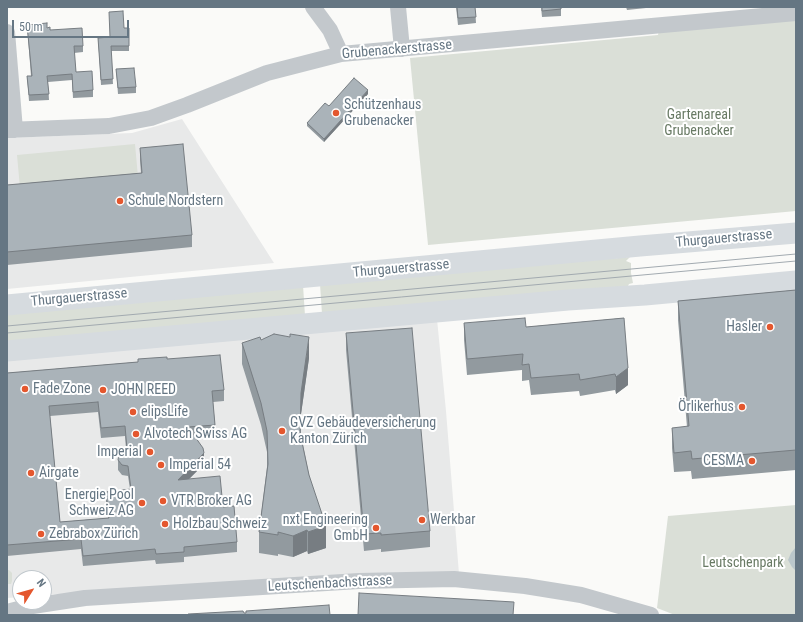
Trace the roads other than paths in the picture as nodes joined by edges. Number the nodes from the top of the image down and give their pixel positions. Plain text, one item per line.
1 (313, 7) edge
2 (398, 7) edge
3 (792, 11) edge
4 (7, 32) edge
5 (402, 49) junction
6 (341, 54) junction
7 (11, 130) edge
8 (796, 233) edge
9 (796, 281) edge
10 (7, 305) edge
11 (7, 350) edge
12 (7, 612) edge
13 (651, 615) edge

1 - 6 street
2 - 5 street
3 - 5 street, Grubenackerstrasse
4 - 7 street
5 - 6 street, Grubenackerstrasse
6 - 7 street, Grubenackerstrasse
8 - 10 main road, Thurgauerstrasse
9 - 11 main road
12 - 13 street, Leutschenbachstrasse

